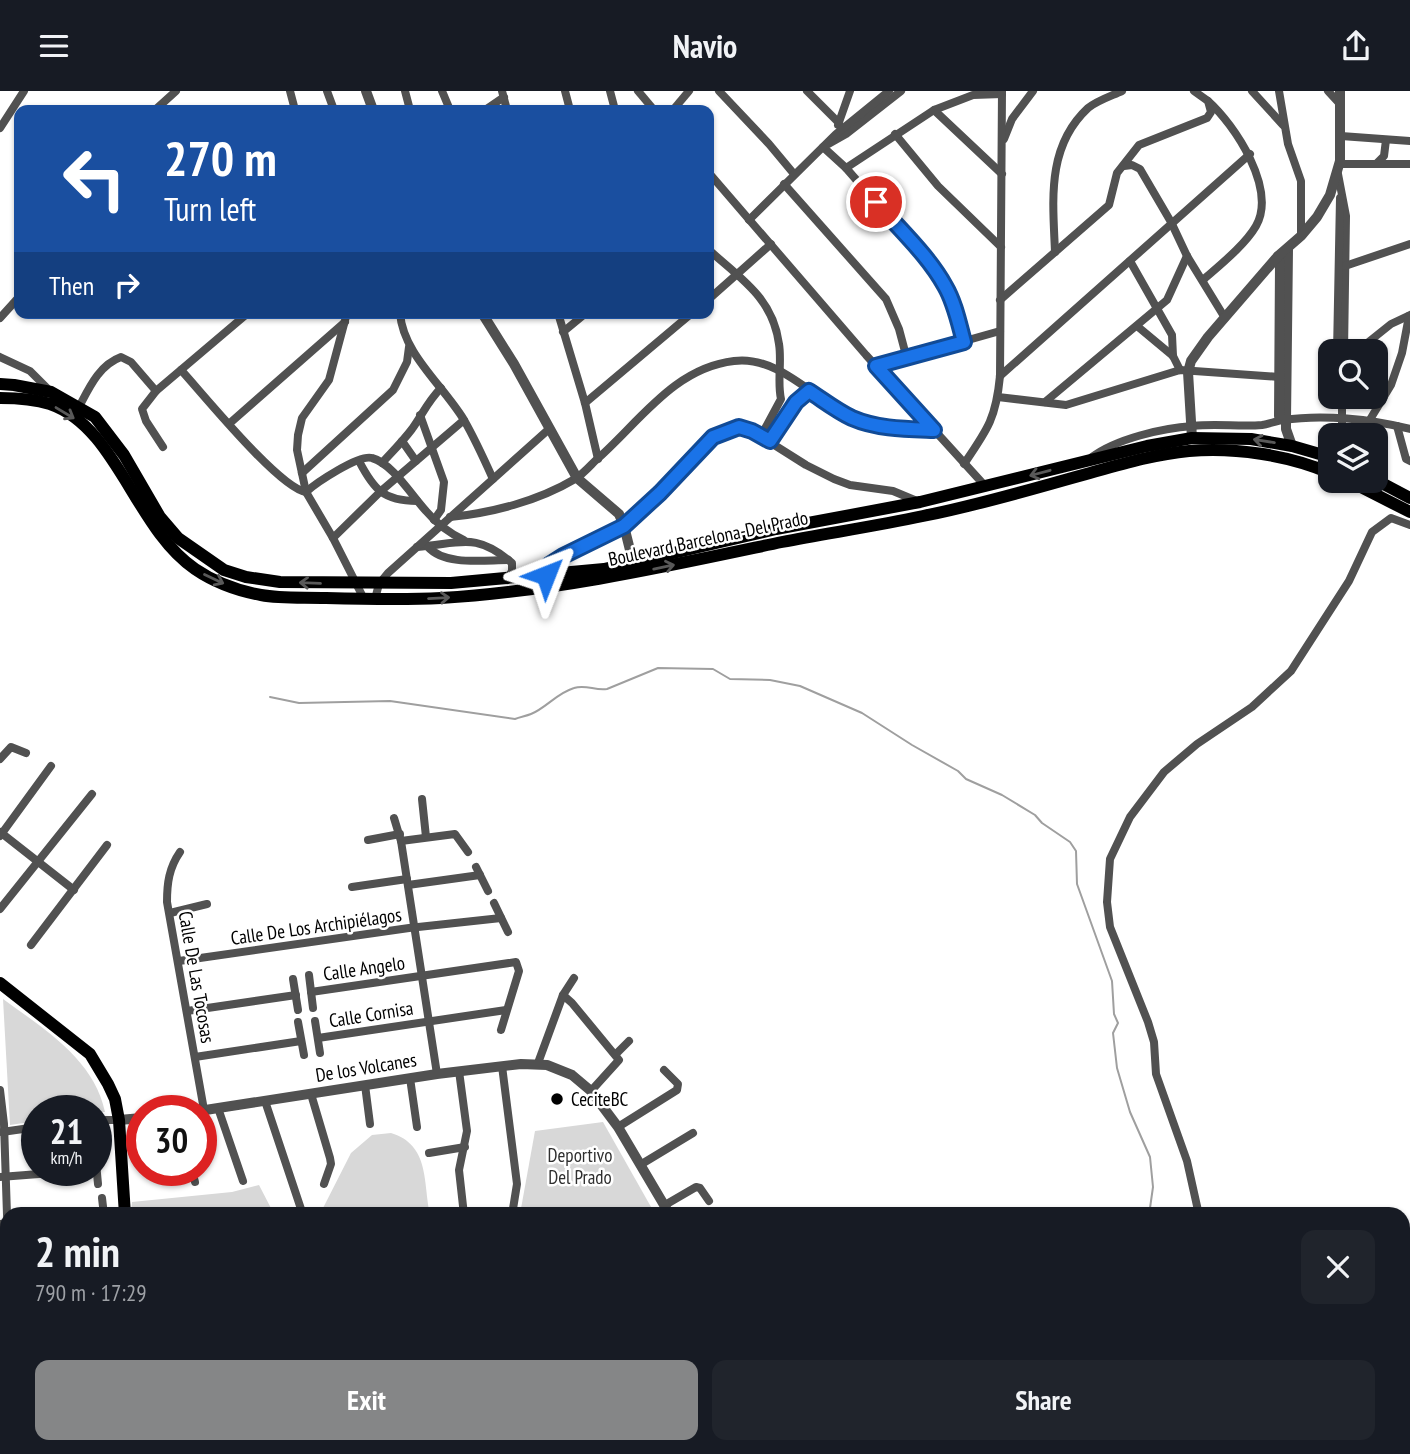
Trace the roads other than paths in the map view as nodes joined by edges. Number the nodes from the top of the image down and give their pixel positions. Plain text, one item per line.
1 (176, 91) edge
2 (638, 91) edge
3 (689, 91) edge
4 (719, 91) edge
5 (807, 91) edge
6 (850, 91) edge
7 (888, 91) edge
8 (901, 91) edge
9 (1033, 91) edge
10 (1122, 91) edge
11 (1194, 91) edge
12 (1252, 91) edge
13 (1279, 91) edge
14 (1328, 91) edge
15 (1340, 91) edge
16 (1002, 92) edge
17 (1208, 101) junction
18 (1340, 104) junction
19 (161, 105) edge
20 (650, 105) edge
21 (677, 105) edge
22 (14, 106) edge
23 (934, 110) junction
24 (839, 123) junction
25 (1284, 125) junction
26 (0, 128) edge
27 (836, 134) junction
28 (895, 134) junction
29 (1341, 136) junction
30 (1386, 140) junction
31 (1410, 141) edge
32 (1002, 143) junction
33 (823, 147) junction
34 (1250, 154) junction
35 (1377, 163) junction
36 (1410, 164) edge
37 (1124, 166) junction
38 (846, 168) junction
39 (1338, 168) junction
40 (794, 174) junction
41 (1002, 174) junction
42 (714, 179) edge
43 (784, 184) junction
44 (1340, 195) junction
45 (749, 220) junction
46 (1171, 222) junction
47 (1301, 236) junction
48 (1410, 238) edge
49 (771, 244) junction
50 (1407, 244) edge
51 (1001, 247) junction
52 (1287, 249) junction
53 (1055, 252) junction
54 (714, 255) edge
55 (1187, 256) junction
56 (1278, 256) junction
57 (1130, 261) junction
58 (1345, 267) junction
59 (736, 275) junction
60 (1203, 280) junction
61 (714, 295) edge
62 (1000, 300) junction
63 (14, 303) edge
64 (1157, 308) junction
65 (1409, 316) edge
66 (0, 318) edge
67 (241, 319) edge
68 (345, 319) edge
69 (346, 319) edge
70 (402, 319) edge
71 (485, 319) edge
72 (560, 319) edge
73 (579, 319) edge
74 (685, 319) edge
75 (1225, 319) junction
76 (1137, 326) junction
77 (1000, 331) junction
78 (564, 332) junction
79 (1336, 339) edge
80 (1345, 339) edge
81 (1372, 339) edge
82 (964, 342) junction
83 (409, 347) junction
84 (1173, 356) junction
85 (0, 357) edge
86 (907, 359) junction
87 (876, 366) junction
88 (181, 370) junction
89 (1184, 371) junction
90 (779, 372) junction
91 (1000, 376) junction
92 (1279, 377) junction
93 (0, 384) edge
94 (440, 388) junction
95 (156, 391) junction
96 (809, 391) junction
97 (51, 392) junction
98 (998, 397) junction
99 (0, 398) edge
100 (1045, 402) junction
101 (585, 403) junction
102 (79, 407) junction
103 (1342, 409) edge
104 (420, 415) junction
105 (1342, 419) junction
106 (464, 420) junction
107 (1370, 420) junction
108 (230, 423) junction
109 (1284, 423) junction
110 (1342, 423) edge
111 (1368, 423) edge
112 (1397, 426) junction
113 (549, 429) junction
114 (1410, 429) edge
115 (934, 430) junction
116 (1192, 432) junction
117 (761, 436) junction
118 (770, 441) junction
119 (402, 442) junction
120 (1292, 446) junction
121 (163, 447) dead end
122 (432, 450) junction
123 (124, 454) junction
124 (1318, 454) edge
125 (111, 459) junction
126 (598, 459) junction
127 (359, 461) junction
128 (416, 461) junction
129 (1410, 461) edge
130 (382, 463) junction
131 (964, 464) junction
132 (1318, 469) edge
133 (302, 473) junction
134 (398, 477) junction
135 (577, 478) junction
136 (492, 479) junction
137 (1388, 486) edge
138 (986, 487) junction
139 (381, 491) junction
140 (892, 491) junction
141 (306, 492) junction
142 (1373, 493) edge
143 (1410, 498) edge
144 (417, 501) junction
145 (920, 502) junction
146 (893, 507) junction
147 (1410, 512) edge
148 (450, 517) junction
149 (437, 522) junction
150 (1410, 525) edge
151 (624, 526) junction
152 (333, 538) junction
153 (464, 540) junction
154 (428, 547) junction
155 (417, 548) junction
156 (508, 560) junction
157 (634, 567) junction
158 (546, 575) junction
159 (507, 580) junction
160 (357, 584) junction
161 (379, 584) junction
162 (370, 599) junction
163 (26, 753) dead end
164 (0, 759) edge
165 (51, 766) dead end
166 (92, 794) dead end
167 (422, 799) dead end
168 (394, 818) dead end
169 (1, 834) edge
170 (400, 837) junction
171 (426, 837) junction
172 (368, 840) dead end
173 (107, 845) dead end
174 (180, 852) dead end
175 (468, 852) dead end
176 (38, 862) junction
177 (408, 882) junction
178 (352, 887) dead end
179 (74, 890) junction
180 (488, 891) dead end
181 (494, 903) dead end
182 (207, 904) dead end
183 (0, 909) edge
184 (170, 913) junction
185 (501, 918) junction
186 (415, 928) junction
187 (508, 932) dead end
188 (31, 945) dead end
189 (179, 961) junction
190 (309, 975) dead end
191 (422, 975) junction
192 (575, 978) dead end
193 (293, 979) dead end
194 (0, 983) edge
195 (311, 992) junction
196 (296, 995) junction
197 (563, 995) junction
198 (313, 1008) dead end
199 (298, 1010) dead end
200 (506, 1010) junction
201 (187, 1011) junction
202 (315, 1021) dead end
203 (429, 1021) junction
204 (298, 1022) dead end
205 (501, 1030) dead end
206 (318, 1038) junction
207 (301, 1041) junction
208 (628, 1041) dead end
209 (320, 1053) dead end
210 (304, 1055) dead end
211 (195, 1057) junction
212 (617, 1057) junction
213 (538, 1063) junction
214 (502, 1066) junction
215 (664, 1070) dead end
216 (459, 1071) junction
217 (437, 1074) junction
218 (410, 1078) junction
219 (365, 1085) junction
220 (0, 1090) edge
221 (591, 1091) junction
222 (311, 1094) junction
223 (200, 1095) edge
224 (265, 1101) junction
225 (218, 1108) joint
226 (126, 1119) edge
227 (112, 1120) edge
228 (119, 1120) junction
229 (370, 1124) dead end
230 (418, 1127) dead end
231 (618, 1127) junction
232 (21, 1129) edge
233 (2, 1132) edge
234 (693, 1133) dead end
235 (465, 1147) junction
236 (429, 1153) dead end
237 (640, 1165) junction
238 (21, 1175) edge
239 (3, 1176) edge
240 (243, 1181) dead end
241 (324, 1184) dead end
242 (102, 1199) dead end
243 (709, 1201) dead end
244 (7, 1207) edge
245 (103, 1207) edge
246 (124, 1207) edge
247 (300, 1207) edge
248 (463, 1207) edge
249 (513, 1207) edge
250 (666, 1207) edge
251 (672, 1207) edge
252 (1197, 1207) edge
253 (0, 1290) edge
254 (0, 1320) edge

1 - 19 street
2 - 20 street
3 - 21 street
4 - 40 street
5 - 24 street
6 - 24 street
7 - 27 street
8 - 33 street
9 - 32 street
10 - 53 street
11 - 17 street
12 - 25 street
13 - 25 street
14 - 18 street
15 - 18 street
16 - 23 street
16 - 32 street
17 - 34 street
17 - 37 street
18 - 29 street
22 - 26 street
23 - 28 street
23 - 41 street
24 - 27 street
25 - 47 street
27 - 33 street
28 - 38 street
28 - 51 street
29 - 30 street
29 - 39 street
30 - 31 street
30 - 35 street
32 - 41 street
33 - 38 street
33 - 40 street
34 - 46 street
34 - 60 street
35 - 36 street
35 - 39 street
37 - 46 street
37 - 53 street
38 - 82 street
39 - 44 street
39 - 47 street
40 - 43 street
41 - 51 street
42 - 45 street
43 - 45 street
43 - 86 street
44 - 58 street
44 - 79 street
45 - 49 street
46 - 55 street
46 - 57 street
47 - 52 street
48 - 50 street
49 - 59 street
49 - 87 street
50 - 58 street
51 - 62 street
52 - 56 street
52 - 109 street
53 - 62 street
54 - 59 street
55 - 60 street
55 - 64 street
56 - 75 street
56 - 92 street
57 - 64 street
57 - 91 street
58 - 80 street
59 - 61 street
59 - 90 street
60 - 75 street
62 - 77 street
63 - 66 street
64 - 76 street
64 - 84 street
65 - 81 street
65 - 107 street
67 - 88 street
68 - 108 street
69 - 133 street
70 - 83 street
71 - 113 street
72 - 78 street
73 - 78 street
74 - 101 street
75 - 89 street
76 - 84 street
76 - 100 street
77 - 82 street
77 - 91 street
78 - 101 street
82 - 86 street
83 - 94 street
83 - 133 street
84 - 89 street
85 - 97 street
86 - 87 street
87 - 115 street
88 - 95 street
88 - 108 street
89 - 92 street
89 - 100 street
89 - 116 street
90 - 96 street
90 - 117 street
90 - 126 street
91 - 98 street
92 - 109 street
93 - 97 main road, Boulevard Barcelona-Del Prado
94 - 104 street
94 - 106 street
95 - 102 street
95 - 121 street
96 - 115 street
96 - 118 street
97 - 102 main road, Boulevard Barcelona-Del Prado
98 - 100 street
98 - 131 street
99 -> 125 main road, Boulevard Barcelona-Del Prado
101 - 126 street
102 - 123 main road, Boulevard Barcelona-Del Prado
103 - 105 street
104 - 119 street
104 - 122 street
105 - 107 street
105 - 109 street
105 - 110 street
106 - 122 street
106 - 136 street
107 - 111 street
107 - 112 street
108 - 141 street
109 - 116 street
109 - 120 street
112 - 114 street
112 - 129 street
113 - 135 street
113 - 136 street
115 - 131 street
120 -> 116 main road, Boulevard Barcelona-Del Prado
116 -> 138 main road, Boulevard Barcelona-Del Prado
117 - 118 street
117 - 151 street
118 - 140 street
119 - 128 street
119 - 130 street
120 - 124 main road, Boulevard Barcelona-Del Prado
122 - 128 street
122 - 149 street
123 - 125 main road
160 -> 123 main road, Boulevard Barcelona-Del Prado
125 -> 162 main road, Boulevard Barcelona-Del Prado
126 - 135 street
127 - 130 street
127 - 139 street
127 - 141 street
128 - 134 street
130 - 134 street
131 - 138 street
157 -> 132 main road, Boulevard Barcelona-Del Prado
133 - 141 street
134 - 139 street
134 - 144 street
135 - 148 street
135 - 151 street
136 - 148 street
137 - 143 main road
138 - 145 main road, Boulevard Barcelona-Del Prado
139 - 144 street
139 - 152 street
140 - 145 street
140 - 146 street
141 - 152 street
142 - 147 main road
144 - 149 street
145 - 146 main road, Boulevard Barcelona-Del Prado
146 - 157 main road, Boulevard Barcelona-Del Prado
148 - 149 street
149 - 153 street
149 - 155 street
150 - 252 street
151 - 157 street
151 - 158 street
152 - 160 street
153 - 154 street
153 - 156 street
154 - 155 street
154 - 156 street
155 - 161 street
156 - 159 street
157 - 158 main road, Boulevard Barcelona-Del Prado
162 -> 157 main road, Boulevard Barcelona-Del Prado
158 - 159 main road, Boulevard Barcelona-Del Prado
159 - 161 main road, Boulevard Barcelona-Del Prado
160 - 161 main road, Boulevard Barcelona-Del Prado
160 - 162 street
161 - 162 street
163 - 164 street
165 - 169 street
166 - 176 street
167 - 171 street
168 - 170 street
169 - 176 street
170 - 171 street
170 - 172 street
170 - 177 street
171 - 175 street
173 - 179 street
174 - 184 street, Calle De Las Tocosas
176 - 179 street
176 - 183 street
177 - 178 street
177 - 180 street
177 - 186 street
179 - 188 street
181 - 185 street
182 - 184 street
184 - 189 street, Calle De Las Tocosas
185 - 186 street, Calle De Los Archipiélagos
185 - 187 street
186 - 189 street, Calle De Los Archipiélagos
186 - 191 street
189 - 201 street, Calle De Las Tocosas
190 - 195 street
191 - 195 street, Calle Angelo
191 - 200 street, Calle Angelo
191 - 203 street
192 - 197 street
193 - 196 street
194 - 228 main road
195 - 198 street
196 - 199 street
196 - 201 street
197 - 212 street
197 - 213 street
200 - 203 street, Calle Cornisa
200 - 205 street
201 - 211 street, Calle De Las Tocosas
202 - 206 street
203 - 206 street, Calle Cornisa
203 - 217 street
204 - 207 street
206 - 209 street
207 - 210 street
207 - 211 street
208 - 212 street
211 - 223 street, Calle De Las Tocosas
212 - 221 street
213 - 214 street, De los Volcanes
213 - 221 street
214 - 216 street, De los Volcanes
214 - 249 street
215 - 231 street
216 - 217 street, De los Volcanes
216 - 235 street
217 - 218 street, De los Volcanes
218 - 219 street, De los Volcanes
218 - 230 street
219 - 222 street, De los Volcanes
219 - 229 street
220 - 233 street
221 - 231 street
222 - 224 street, De los Volcanes
222 - 241 street
224 - 225 street, De los Volcanes
224 - 247 street
225 - 240 street
226 - 228 street
227 - 228 street
228 - 246 main road
231 - 237 street
232 - 233 street
233 - 239 street
234 - 237 street
235 - 236 street
235 - 248 street
237 - 250 street
238 - 239 street
239 - 244 street
242 - 245 street
243 - 251 street
253 - 254 street

